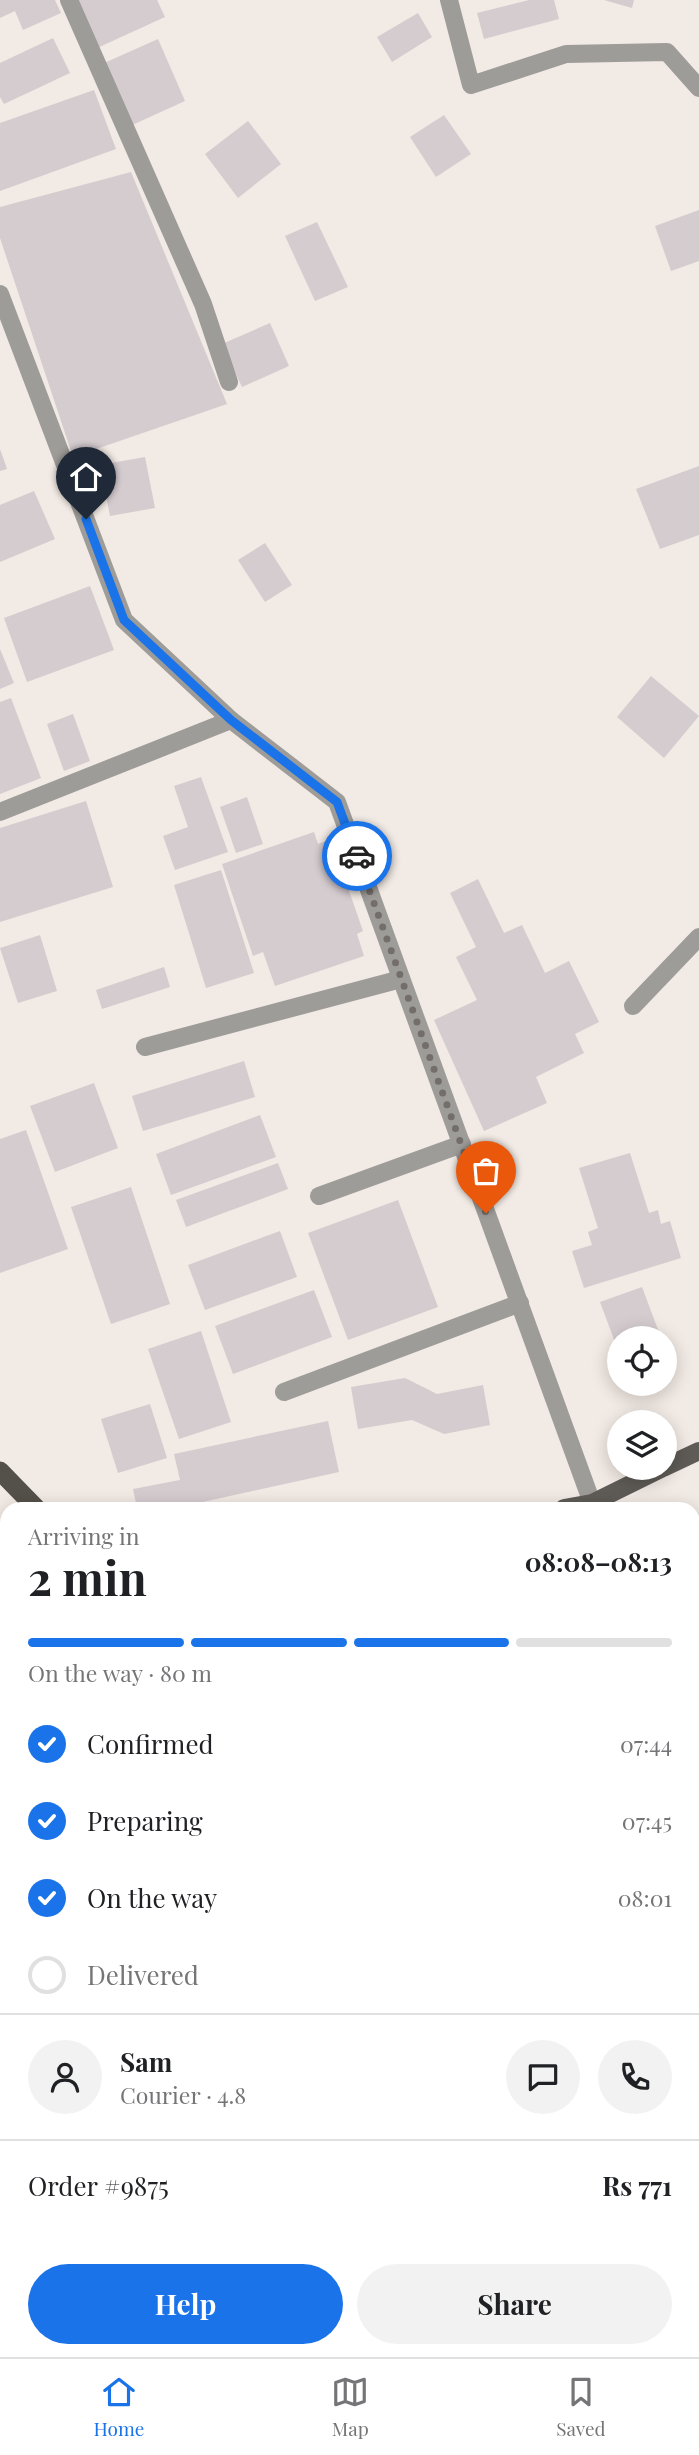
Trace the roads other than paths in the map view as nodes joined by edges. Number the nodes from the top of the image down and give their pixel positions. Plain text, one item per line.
1 (69, 0) edge
2 (449, 0) edge
3 (699, 88) edge
4 (0, 294) edge
5 (229, 382) dead end
6 (231, 720) junction
7 (0, 812) edge
8 (699, 937) edge
9 (401, 979) junction
10 (633, 1006) dead end
11 (145, 1047) dead end
12 (462, 1144) junction
13 (319, 1196) dead end
14 (520, 1303) junction
15 (284, 1392) dead end
16 (699, 1451) edge
17 (677, 1462) edge
18 (0, 1471) edge
19 (639, 1480) edge
20 (30, 1502) edge
21 (592, 1502) edge
22 (594, 1502) edge

1 - 5 street
2 - 3 street
4 - 6 street
6 - 7 street
6 - 9 street
8 - 10 street
9 - 11 street
9 - 12 street
12 - 13 street
12 - 14 street
14 - 15 street
14 - 21 street
16 - 17 main road
18 - 20 highway
19 - 22 main road

